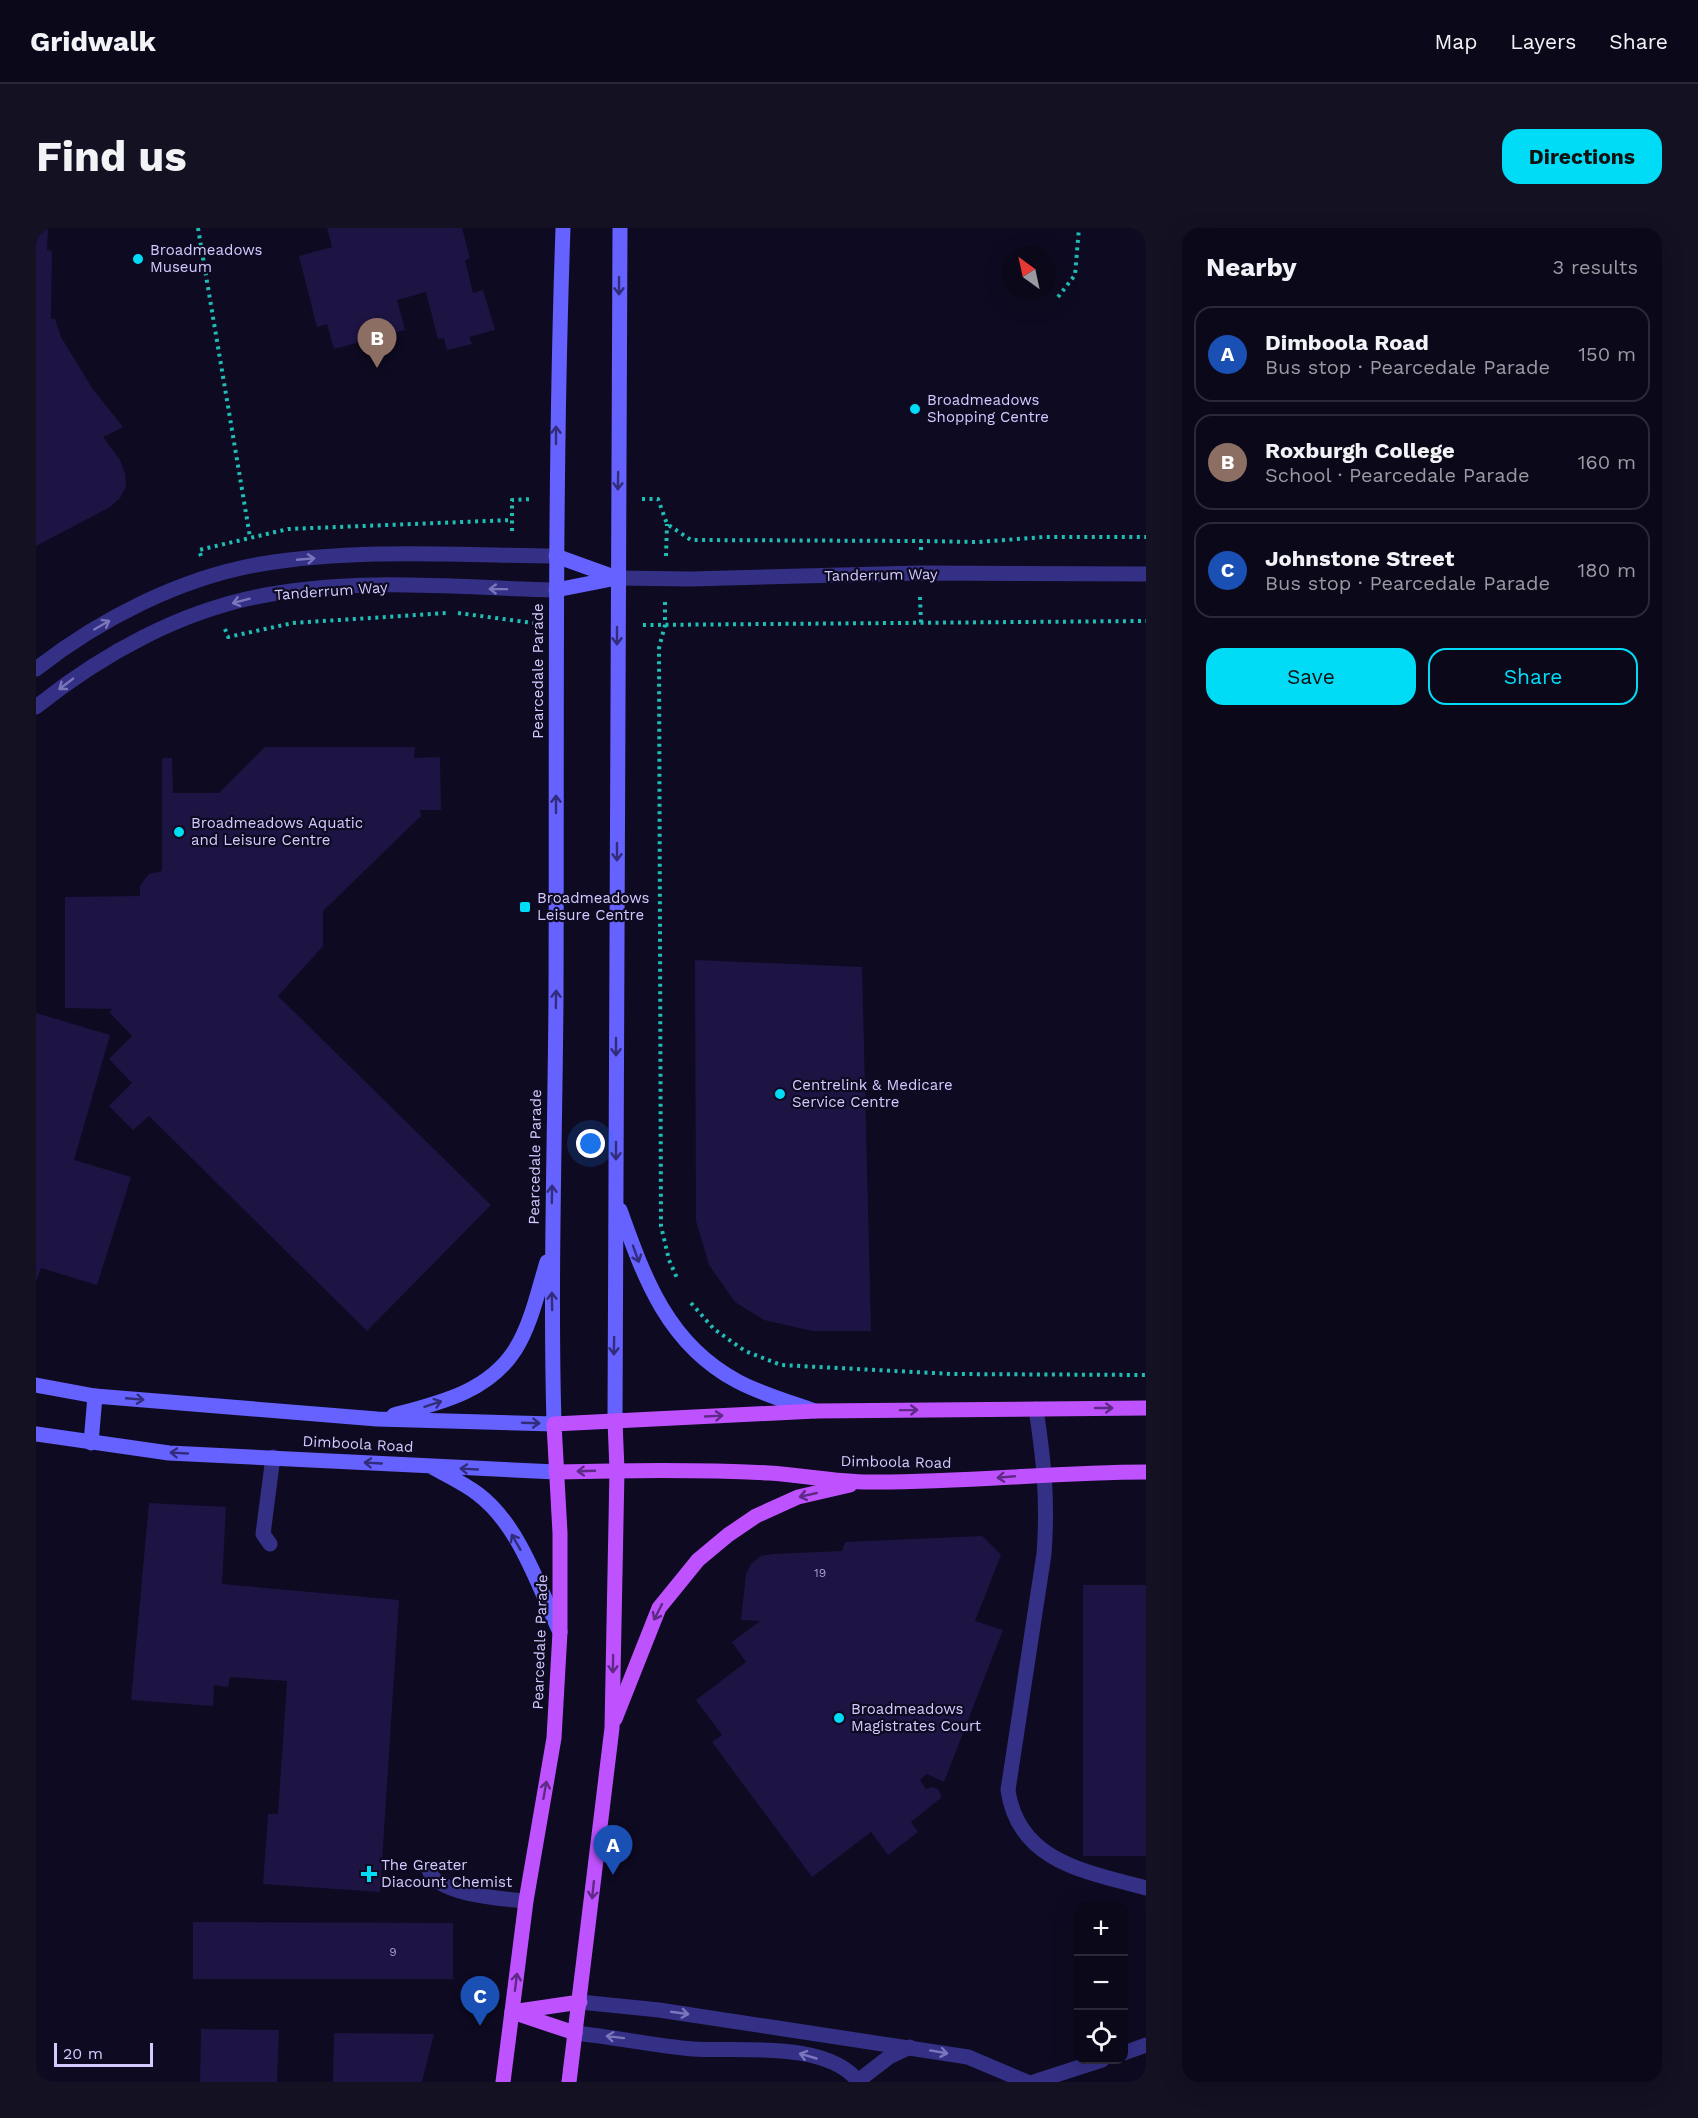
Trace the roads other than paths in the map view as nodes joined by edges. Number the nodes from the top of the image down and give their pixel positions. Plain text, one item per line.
1 (562, 228) edge
2 (620, 228) edge
3 (556, 556) junction
4 (1146, 574) edge
5 (617, 578) junction
6 (556, 590) junction
7 (36, 669) edge
8 (36, 707) edge
9 (616, 1199) junction
10 (551, 1252) junction
11 (36, 1385) edge
12 (95, 1396) junction
13 (1146, 1408) edge
14 (1036, 1409) junction
15 (815, 1411) junction
16 (377, 1419) junction
17 (615, 1421) junction
18 (554, 1424) junction
19 (36, 1434) edge
20 (91, 1443) junction
21 (273, 1457) junction
22 (432, 1467) junction
23 (617, 1470) junction
24 (1146, 1472) edge
25 (556, 1473) junction
26 (1046, 1474) junction
27 (865, 1482) junction
28 (270, 1544) dead end
29 (560, 1632) junction
30 (612, 1728) junction
31 (429, 1870) dead end
32 (1146, 1888) edge
33 (526, 1901) junction
34 (580, 2002) junction
35 (512, 2012) junction
36 (575, 2033) junction
37 (1146, 2045) edge
38 (910, 2047) junction
39 (1128, 2052) edge
40 (1090, 2064) edge
41 (859, 2081) edge
42 (503, 2082) edge
43 (569, 2082) edge
44 (1027, 2082) edge
45 (1034, 2082) edge

3 -> 1 street, Pearcedale Parade
2 -> 5 street
3 - 5 street, Tanderrum Way
3 - 6 street, Pearcedale Parade
7 -> 3 street, Tanderrum Way
4 - 5 street, Tanderrum Way
5 - 6 street, Tanderrum Way
5 -> 9 street
6 -> 8 street, Tanderrum Way
10 -> 6 street, Pearcedale Parade
9 -> 15 street
9 -> 17 street
16 -> 10 street
18 -> 10 street, Pearcedale Parade
11 - 12 street, Dimboola Road
12 -> 16 street, Dimboola Road
12 - 20 street
14 -> 13 main road, Dimboola Road
15 -> 14 main road, Dimboola Road
14 - 26 street
17 -> 15 main road, Dimboola Road
16 -> 18 street, Dimboola Road
17 - 18 main road, Dimboola Road
17 - 23 main road
18 - 25 main road, Pearcedale Parade
19 - 20 street, Dimboola Road
21 -> 20 street, Dimboola Road
22 -> 21 street, Dimboola Road
21 - 28 street
25 -> 22 street, Dimboola Road
29 -> 22 street
23 -> 25 main road, Dimboola Road
23 - 27 main road, Dimboola Road
23 -> 30 main road
24 - 26 main road, Dimboola Road
25 - 29 main road, Pearcedale Parade
26 -> 27 main road, Dimboola Road
26 - 32 street
27 -> 30 main road
33 -> 29 main road, Pearcedale Parade
30 -> 34 main road
31 - 33 street
35 -> 33 main road, Pearcedale Parade
34 - 35 main road
34 - 36 main road
34 -> 38 street
35 - 36 main road
35 - 42 main road, Pearcedale Parade
41 -> 36 street
36 - 43 main road
37 - 39 street
38 - 41 street
38 -> 44 street
40 - 45 street

